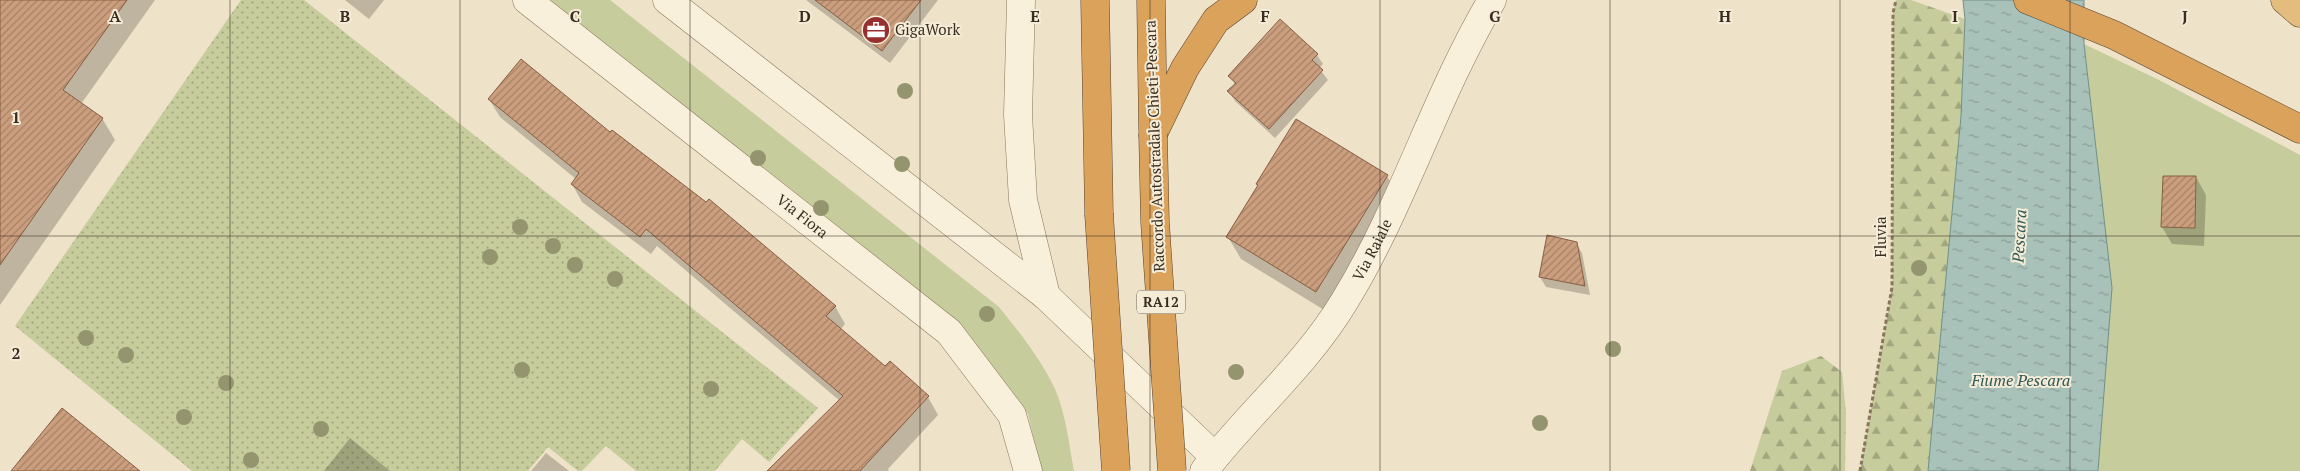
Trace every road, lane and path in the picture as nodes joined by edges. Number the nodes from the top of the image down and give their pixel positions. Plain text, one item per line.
1 (527, 0) edge
2 (667, 0) edge
3 (1021, 0) edge
4 (1095, 0) edge
5 (1151, 0) edge
6 (1243, 0) edge
7 (1492, 0) edge
8 (1896, 0) edge
9 (2028, 0) edge
10 (2285, 0) edge
11 (2300, 13) edge
12 (2300, 129) edge
13 (1153, 134) junction
14 (1046, 296) junction
15 (1209, 464) edge
16 (1028, 471) edge
17 (1116, 471) edge
18 (1172, 471) edge
19 (1860, 471) edge

1 - 16 street, Via Fiora
2 - 14 street
3 - 14 street
4 - 17 highway, bridge
5 - 13 highway, Raccordo Autostradale Chieti-Pescara / RA12
6 - 13 highway
7 - 15 street, Via Raiale
8 - 19 path, Fluvia
9 - 12 highway
10 - 11 highway
13 - 18 highway, Raccordo Autostradale Chieti-Pescara / RA12, bridge
14 - 15 street

